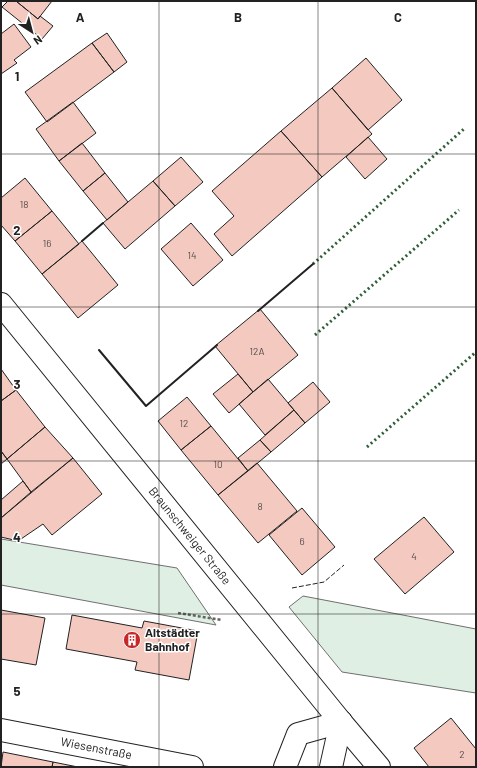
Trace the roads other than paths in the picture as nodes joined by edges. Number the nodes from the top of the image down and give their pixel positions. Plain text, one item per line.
1 (1, 304) edge
2 (341, 722) junction
3 (1, 730) edge
4 (192, 767) edge
5 (285, 767) edge
6 (331, 767) edge
7 (379, 767) edge

1 - 2 main road, Braunschweiger Straße
2 - 5 main road
2 - 6 main road
2 - 7 main road, Braunschweiger Straße
3 - 4 main road, Wiesenstraße

